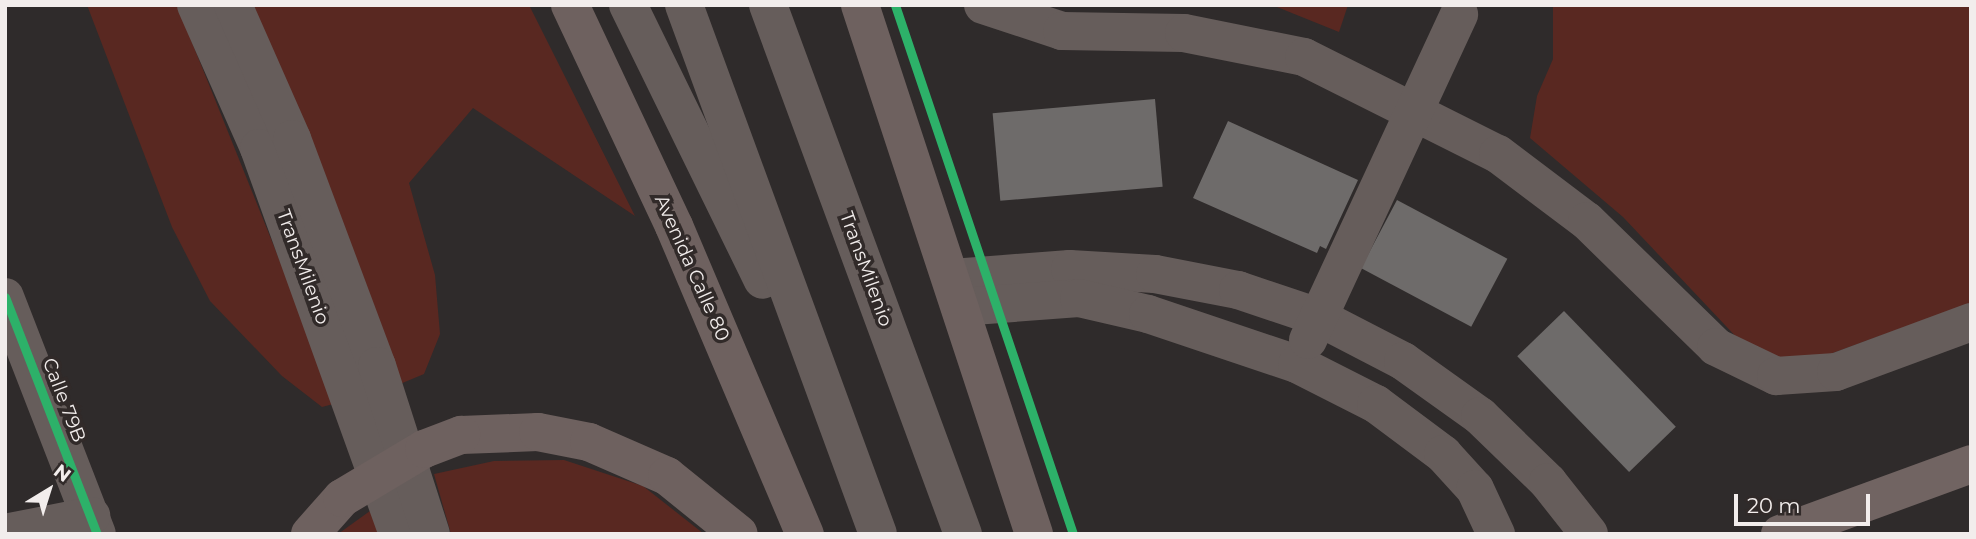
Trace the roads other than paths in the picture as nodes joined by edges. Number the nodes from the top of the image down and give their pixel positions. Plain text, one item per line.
1 (196, 5) edge
2 (233, 5) edge
3 (570, 5) edge
4 (628, 5) edge
5 (684, 5) edge
6 (768, 5) edge
7 (860, 5) edge
8 (983, 5) edge
9 (1459, 14) dead end
10 (1413, 111) junction
11 (956, 292) junction
12 (5, 298) edge
13 (1318, 317) junction
14 (1971, 322) edge
15 (1297, 364) junction
16 (1971, 464) edge
17 (855, 465) junction
18 (93, 528) edge
19 (5, 533) edge
20 (310, 534) edge
21 (397, 534) edge
22 (431, 534) edge
23 (739, 534) edge
24 (806, 534) edge
25 (878, 534) edge
26 (963, 534) edge
27 (1034, 534) edge
28 (1496, 534) edge
29 (1589, 534) edge
30 (1780, 534) edge

1 - 21 street, TransMilenio
2 - 22 street, TransMilenio
3 - 24 highway, Avenida Calle 80
4 - 17 street
5 - 17 street
6 - 26 street, TransMilenio
7 - 11 highway
8 - 10 street
9 - 10 street
10 - 13 street
10 - 14 street
11 - 13 street
11 - 15 street
11 - 27 highway
12 - 18 street, Calle 79B
13 - 15 street
13 - 29 street
15 - 28 street
16 - 30 main road
17 - 25 street
18 - 19 street
20 - 23 highway, bridge

